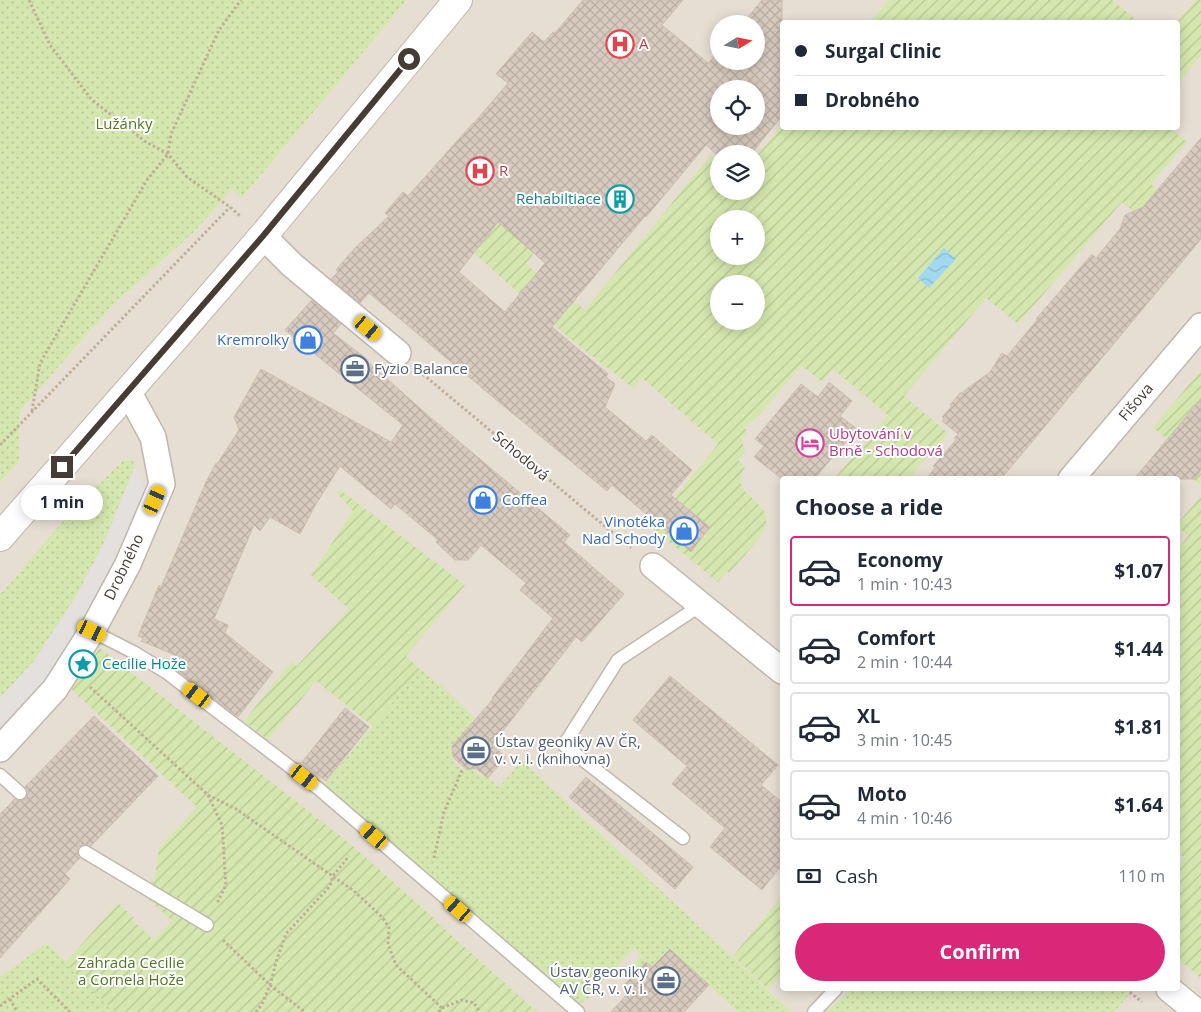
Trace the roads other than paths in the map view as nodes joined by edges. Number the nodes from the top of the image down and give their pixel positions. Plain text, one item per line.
1 (458, 0) edge
2 (263, 236) junction
3 (1201, 326) edge
4 (398, 354) road end
5 (128, 391) junction
6 (1074, 476) edge
7 (0, 537) edge
8 (653, 566) road end
9 (701, 605) junction
10 (92, 631) junction
11 (780, 669) edge
12 (0, 749) edge
13 (0, 775) edge
14 (20, 793) dead end
15 (683, 838) dead end
16 (85, 852) dead end
17 (206, 925) road end
18 (834, 991) edge
19 (1171, 991) edge
20 (578, 1012) edge
21 (814, 1012) edge
22 (1197, 1012) edge

1 - 2 street
2 - 4 street
2 - 5 street
3 - 6 street, Fišova
5 - 7 street
5 - 10 street, Drobného
8 - 9 street
9 - 11 street
9 - 15 lane
10 - 12 street, Drobného
10 - 20 lane
13 - 14 lane
16 - 17 lane
18 - 21 lane
19 - 22 street

